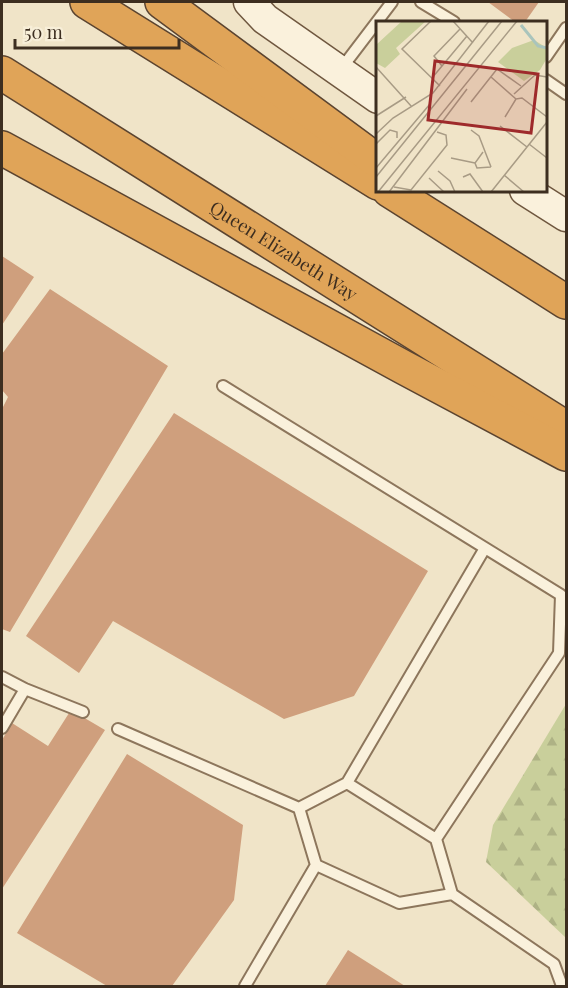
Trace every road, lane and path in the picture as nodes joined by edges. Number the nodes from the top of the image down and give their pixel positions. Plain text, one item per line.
1 (87, 2) edge
2 (162, 2) edge
3 (249, 2) edge
4 (392, 2) edge
5 (421, 2) edge
6 (378, 21) edge
7 (452, 21) edge
8 (376, 23) edge
9 (567, 28) edge
10 (547, 56) edge
11 (339, 72) junction
12 (2, 73) edge
13 (547, 81) edge
14 (567, 94) edge
15 (376, 97) edge
16 (2, 148) edge
17 (376, 160) edge
18 (376, 182) edge
19 (392, 192) edge
20 (420, 192) edge
21 (528, 192) edge
22 (567, 216) edge
23 (566, 302) edge
24 (224, 386) dead end
25 (567, 428) edge
26 (567, 454) edge
27 (485, 548) junction
28 (2, 677) edge
29 (25, 689) junction
30 (83, 712) dead end
31 (2, 728) edge
32 (118, 729) dead end
33 (348, 783) junction
34 (299, 808) junction
35 (436, 839) junction
36 (316, 865) junction
37 (452, 894) junction
38 (245, 987) edge
39 (562, 987) edge

1 - 18 highway
2 - 17 highway
3 - 11 street
4 - 6 lane
5 - 7 lane
8 - 11 lane
9 - 10 lane
11 - 15 street
12 - 25 highway, Queen Elizabeth Way
13 - 14 lane
16 - 26 highway
19 - 23 highway
20 - 23 highway
21 - 22 street
24 - 27 lane
27 - 33 lane
27 - 35 lane
28 - 29 lane
29 - 30 lane
29 - 31 lane
32 - 34 lane
33 - 34 lane
33 - 35 lane
34 - 36 lane
35 - 37 lane
36 - 37 lane
36 - 38 lane
37 - 39 lane

